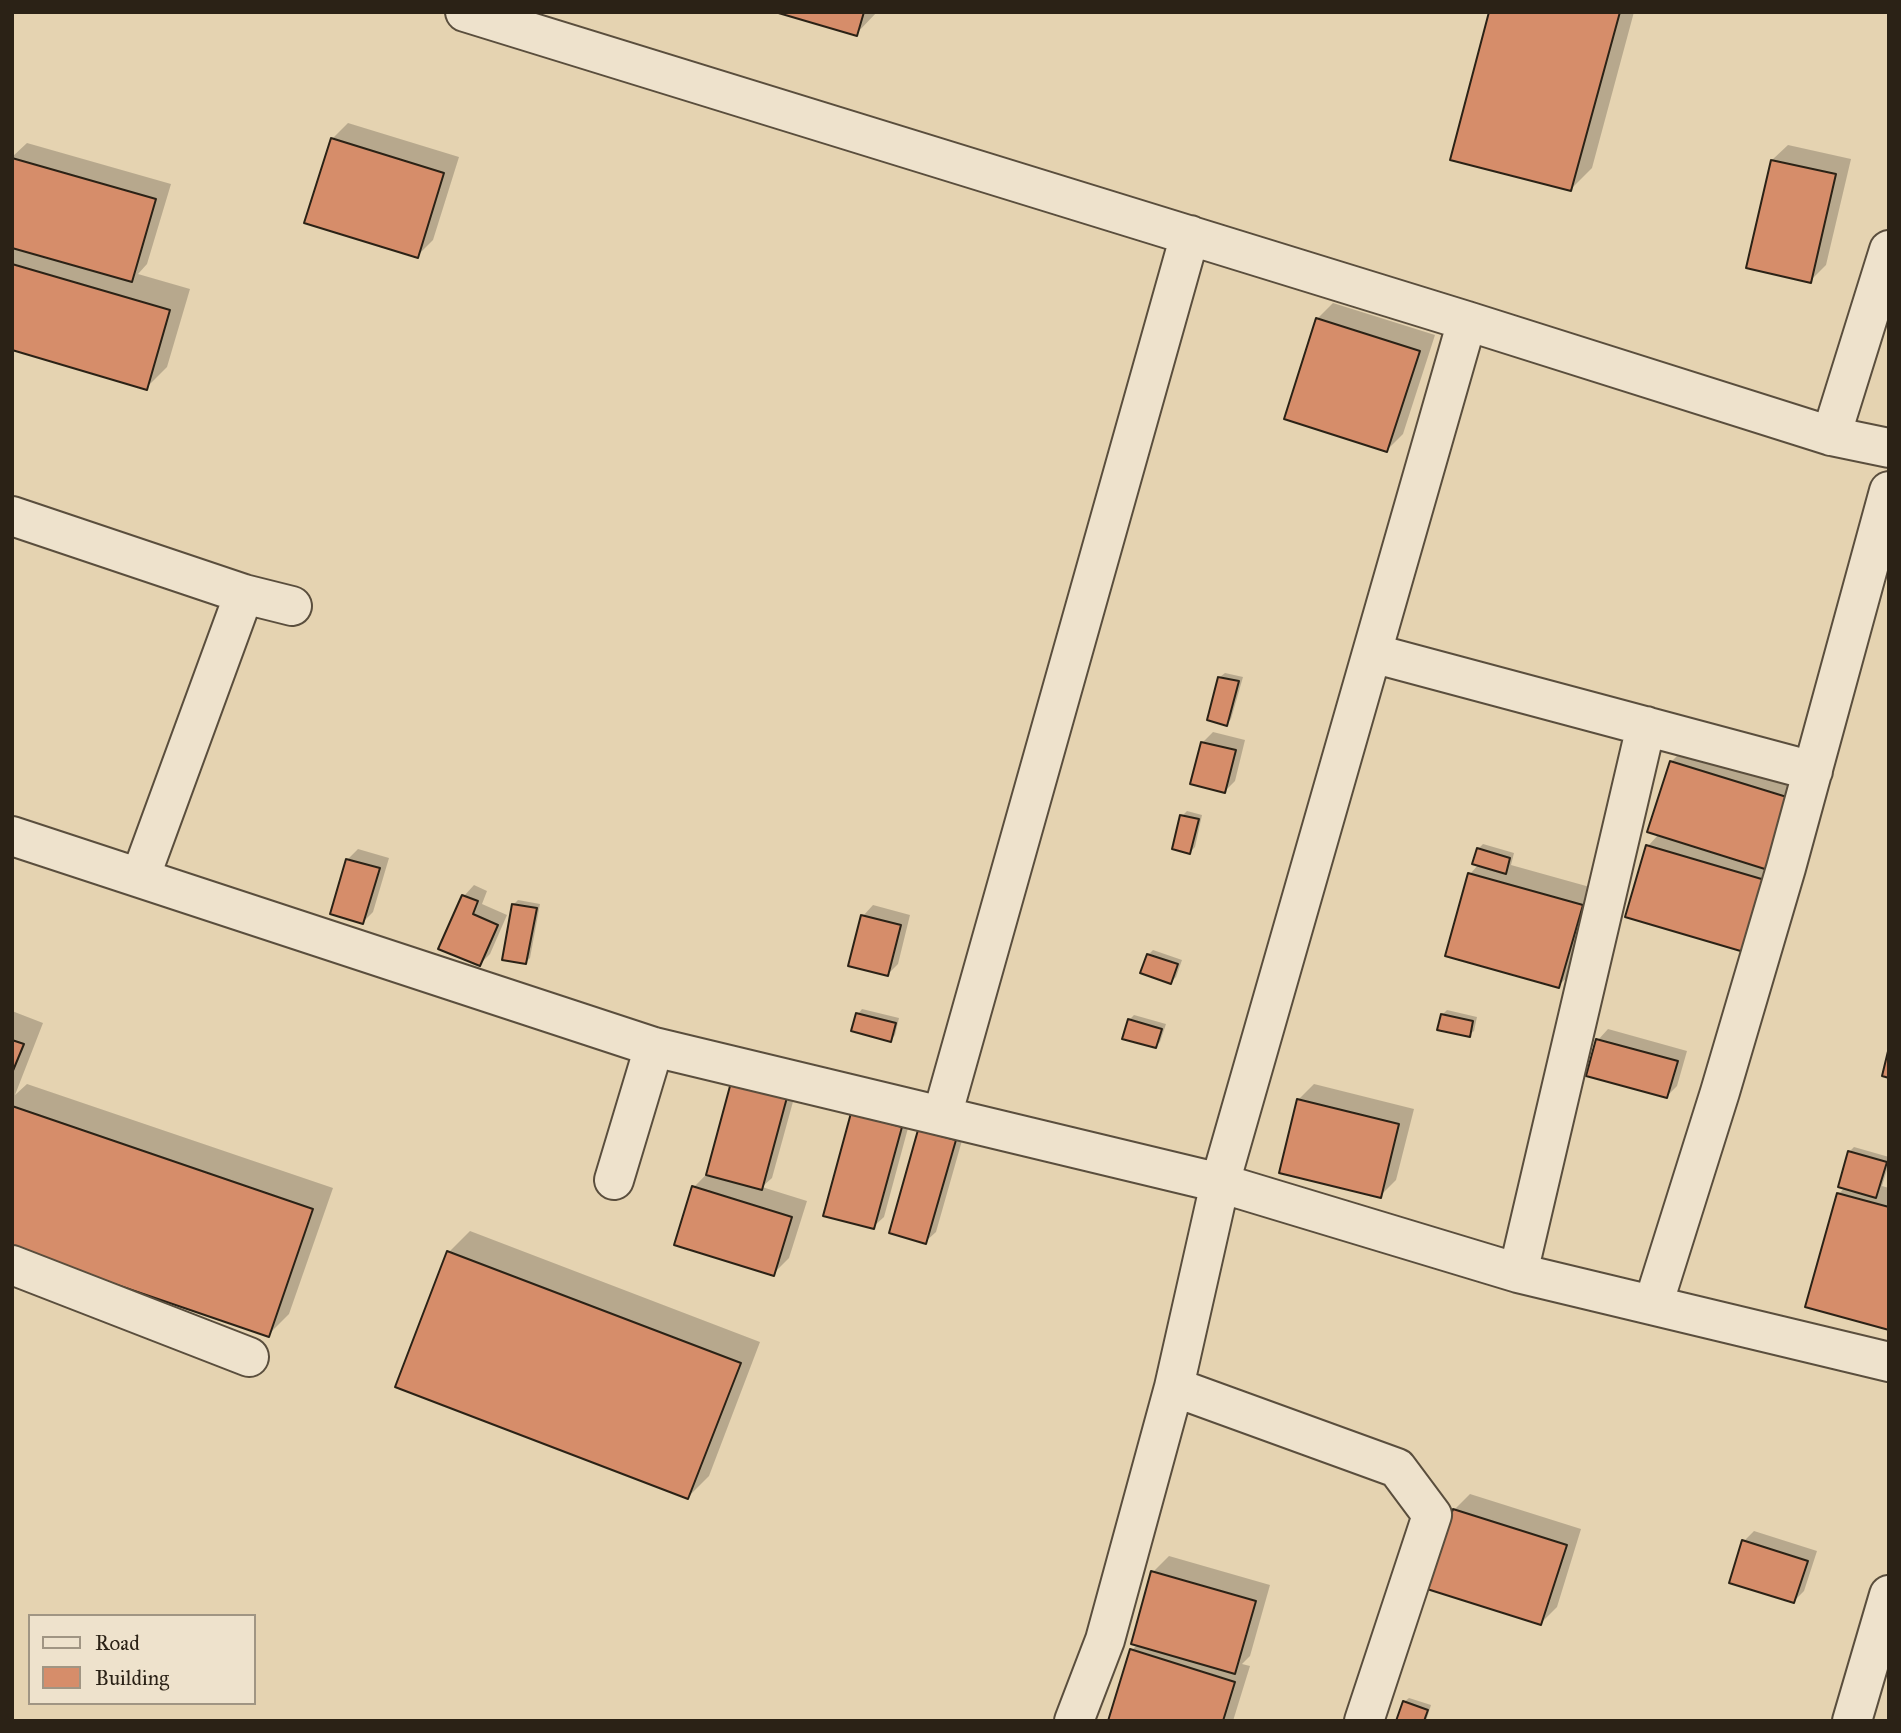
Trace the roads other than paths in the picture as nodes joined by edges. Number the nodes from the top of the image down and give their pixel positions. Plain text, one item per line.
1 (465, 12) edge
2 (1190, 235) junction
3 (1889, 250) edge
4 (1467, 321) junction
5 (1830, 436) junction
6 (1889, 448) edge
7 (1889, 491) edge
8 (12, 516) edge
9 (244, 594) junction
10 (292, 606) dead end
11 (1372, 653) junction
12 (1646, 726) junction
13 (1813, 771) junction
14 (12, 836) edge
15 (140, 878) junction
16 (654, 1047) junction
17 (942, 1116) junction
18 (614, 1180) dead end
19 (1220, 1183) junction
20 (12, 1265) edge
21 (1518, 1273) junction
22 (1653, 1305) junction
23 (248, 1357) dead end
24 (1889, 1362) edge
25 (1174, 1387) junction
26 (1889, 1595) edge
27 (1074, 1721) edge
28 (1364, 1721) edge
29 (1852, 1721) edge

1 - 2 street
2 - 4 street
2 - 17 street
3 - 5 street
4 - 5 street
4 - 11 street
5 - 6 street
7 - 13 street
8 - 9 street
9 - 10 street
9 - 15 street
11 - 12 street
11 - 19 street
12 - 13 street
12 - 21 street
13 - 22 street
14 - 15 street
15 - 16 street
16 - 17 street
16 - 18 street
17 - 19 street
19 - 21 street
19 - 25 street
20 - 23 street
21 - 22 street
22 - 24 street
25 - 27 street
25 - 28 street
26 - 29 street

